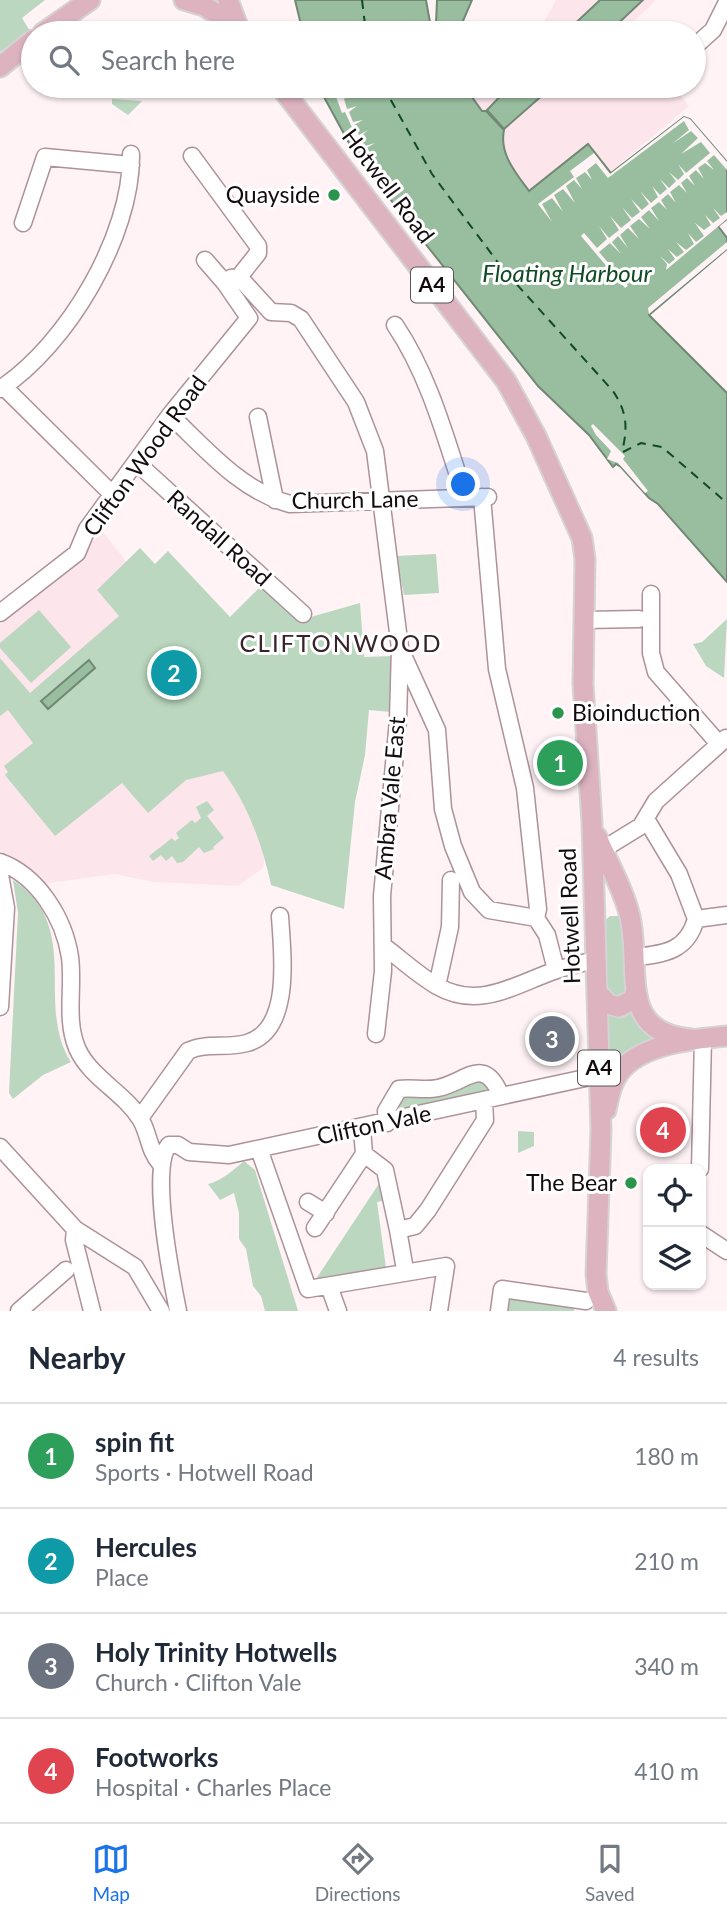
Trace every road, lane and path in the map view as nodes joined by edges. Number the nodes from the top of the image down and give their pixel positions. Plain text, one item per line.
1 (90, 0) edge
2 (184, 0) edge
3 (228, 0) edge
4 (727, 2) edge
5 (60, 21) edge
6 (226, 21) edge
7 (236, 21) edge
8 (706, 36) edge
9 (21, 50) edge
10 (0, 67) edge
11 (289, 98) edge
12 (192, 156) dead end
13 (23, 223) dead end
14 (205, 260) dead end
15 (232, 280) junction
16 (395, 324) dead end
17 (2, 388) edge
18 (170, 415) junction
19 (258, 417) dead end
20 (136, 462) junction
21 (112, 494) junction
22 (479, 497) junction
23 (275, 500) junction
24 (381, 501) junction
25 (656, 602) dead end
26 (585, 611) junction
27 (0, 613) edge
28 (303, 614) dead end
29 (639, 619) dead end
30 (400, 648) junction
31 (723, 741) edge
32 (646, 819) junction
33 (592, 823) junction
34 (603, 849) junction
35 (0, 862) edge
36 (0, 876) edge
37 (451, 880) dead end
38 (630, 915) junction
39 (727, 915) edge
40 (280, 916) dead end
41 (536, 918) junction
42 (696, 919) junction
43 (595, 927) junction
44 (385, 947) junction
45 (635, 957) junction
46 (596, 960) junction
47 (556, 970) junction
48 (437, 986) junction
49 (597, 992) junction
50 (636, 992) junction
51 (0, 1007) edge
52 (376, 1034) dead end
53 (727, 1036) edge
54 (698, 1038) junction
55 (599, 1075) junction
56 (501, 1096) junction
57 (484, 1101) junction
58 (140, 1118) junction
59 (387, 1123) junction
60 (362, 1128) junction
61 (601, 1129) junction
62 (0, 1147) edge
63 (259, 1149) junction
64 (364, 1154) junction
65 (160, 1163) junction
66 (700, 1164) edge
67 (308, 1202) dead end
68 (326, 1213) junction
69 (316, 1228) dead end
70 (75, 1229) junction
71 (398, 1230) junction
72 (706, 1237) edge
73 (727, 1251) edge
74 (596, 1260) junction
75 (404, 1264) dead end
76 (66, 1270) dead end
77 (329, 1286) junction
78 (586, 1306) edge
79 (19, 1311) edge
80 (92, 1311) edge
81 (161, 1311) edge
82 (178, 1311) edge
83 (338, 1311) edge
84 (439, 1311) edge
85 (499, 1311) edge
86 (606, 1311) edge

1 - 5 main road
2 - 6 main road
3 - 7 main road
4 - 8 street
9 - 10 main road
11 - 26 main road, Hotwell Road / A4
12 - 15 street
13 - 17 street
14 - 15 street
15 - 18 street, Clifton Wood Road
15 - 24 street
16 - 22 street
17 - 21 street
18 - 20 street, Clifton Wood Road
18 - 23 street, Church Lane
19 - 23 street
20 - 21 street, Clifton Wood Road
20 - 28 street, Randall Road
21 - 27 street, Clifton Wood Road
22 - 24 street, Church Lane
22 - 41 street
23 - 24 street, Church Lane
24 - 30 street
25 - 31 street
26 - 29 street
26 - 33 main road, Hotwell Road / A4
30 - 41 street
30 - 44 street, Ambra Vale East
31 - 32 street
32 - 34 street
32 - 42 street
33 - 34 main road, A4
33 - 43 main road, Hotwell Road / A4
34 - 38 main road, A4
35 - 58 street
36 - 51 street
37 - 48 street
38 - 43 main road
38 - 45 main road, A4
39 - 42 street
40 - 58 street
41 - 47 street
42 - 45 street
43 - 46 main road, Hotwell Road / A4
44 - 48 street
44 - 52 street, Ambra Vale East
45 - 50 main road, A4
46 - 47 street
46 - 49 main road, Hotwell Road / A4
47 - 48 street
49 - 50 main road
49 - 55 main road, Hotwell Road / A4
50 - 54 main road, A4
53 - 54 main road, A4
54 - 61 main road
54 - 66 street
55 - 56 street, Clifton Vale
55 - 61 main road, Hotwell Road / A4
56 - 57 street, Clifton Vale
56 - 59 street
57 - 59 street, Clifton Vale
57 - 71 street
58 - 65 street
59 - 60 street, Clifton Vale
60 - 63 street, Clifton Vale
60 - 64 street
61 - 74 main road, Hotwell Road / A4
62 - 70 street
63 - 65 street, Clifton Vale
63 - 77 street
64 - 68 street
64 - 71 street
65 - 82 street
67 - 68 street
68 - 69 street
70 - 80 street
70 - 81 street
71 - 75 street
72 - 73 street
74 - 78 street
74 - 86 main road, Hotwell Road / A4
76 - 79 street
77 - 83 street
77 - 84 street
78 - 85 street

